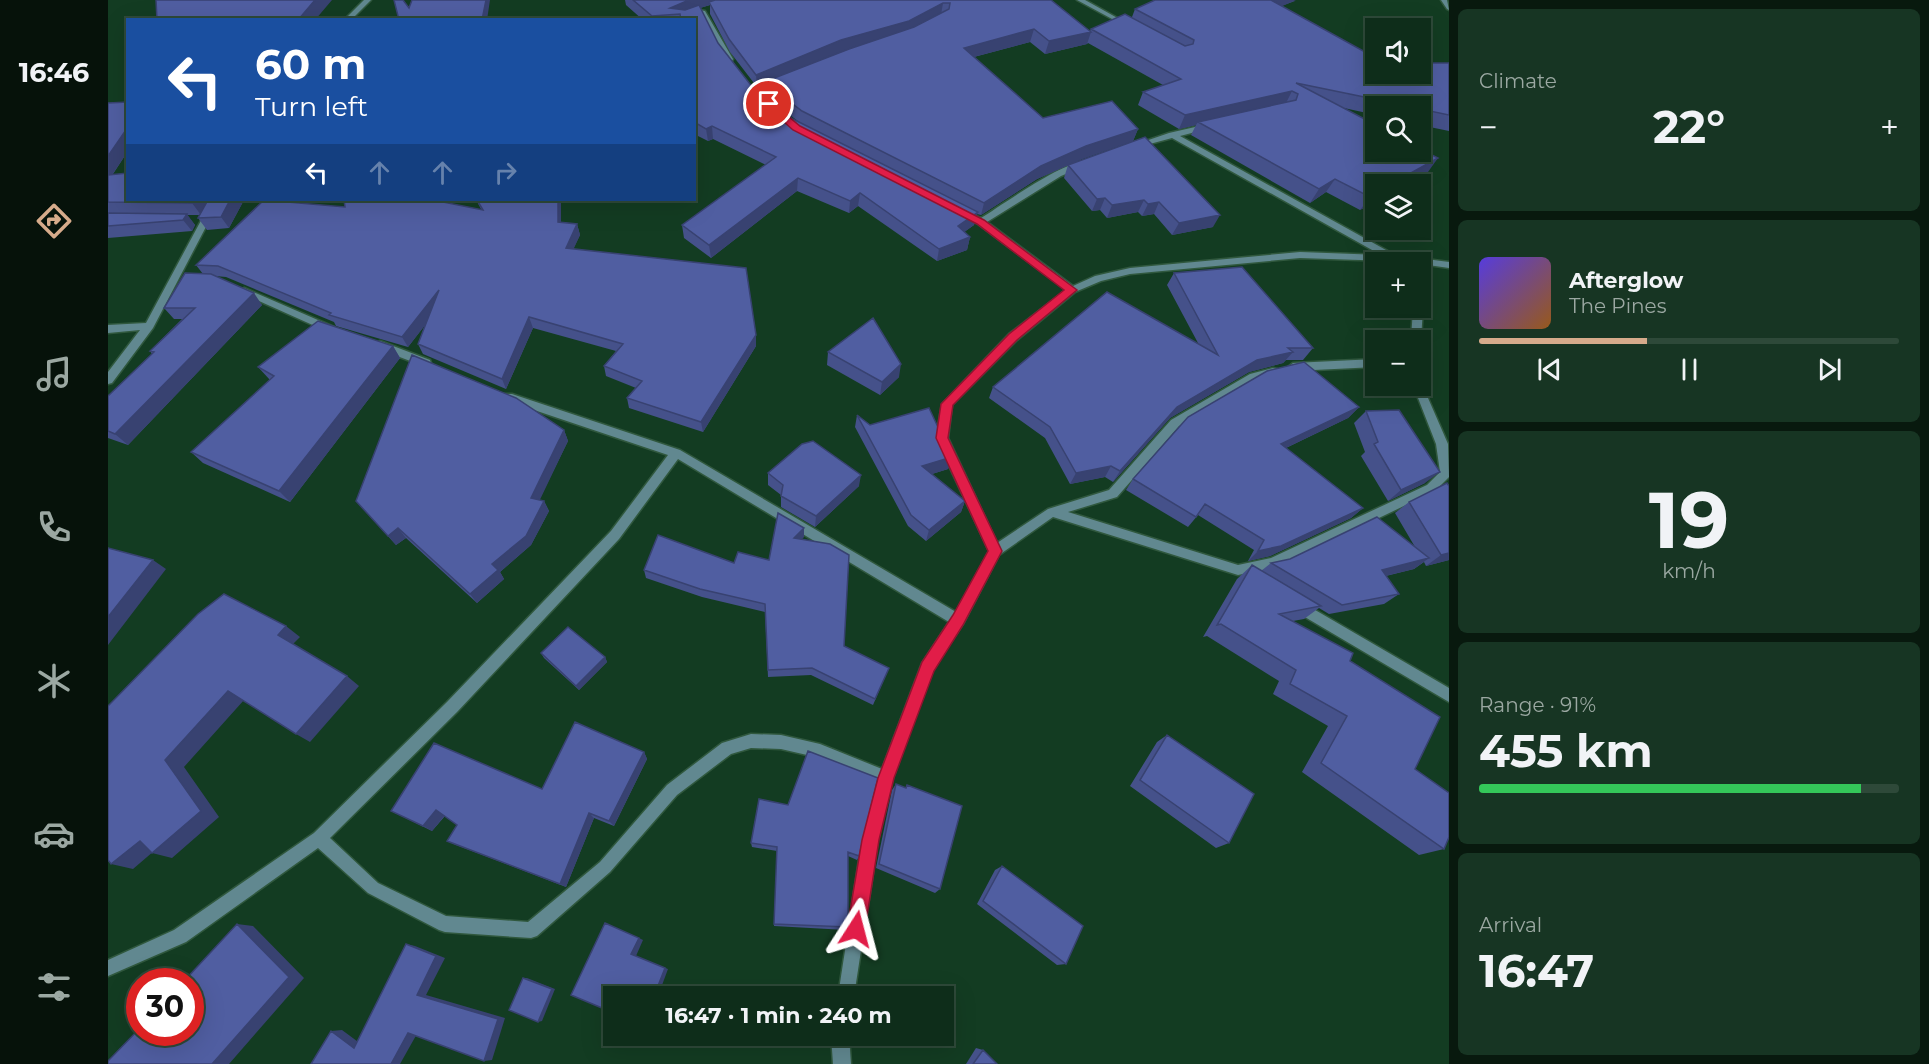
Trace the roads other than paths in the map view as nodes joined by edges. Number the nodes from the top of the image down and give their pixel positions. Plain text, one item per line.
1 (369, 0) edge
2 (1080, 0) edge
3 (1444, 0) edge
4 (712, 8) edge
5 (1449, 8) edge
6 (349, 18) edge
7 (1131, 27) edge
8 (737, 69) edge
9 (1216, 124) edge
10 (1172, 135) junction
11 (1125, 149) edge
12 (1091, 161) edge
13 (216, 201) edge
14 (950, 206) edge
15 (195, 220) dead end
16 (206, 220) junction
17 (981, 222) junction
18 (1383, 252) edge
19 (1365, 257) edge
20 (1431, 262) edge
21 (1449, 264) edge
22 (232, 286) edge
23 (1072, 290) junction
24 (149, 326) junction
25 (108, 329) edge
26 (343, 333) edge
27 (364, 340) edge
28 (1365, 363) edge
29 (437, 368) edge
30 (108, 380) edge
31 (496, 392) edge
32 (1423, 396) edge
33 (676, 453) junction
34 (1052, 512) junction
35 (995, 551) junction
36 (1238, 570) junction
37 (1258, 582) edge
38 (1288, 600) edge
39 (958, 620) junction
40 (1449, 695) edge
41 (886, 778) junction
42 (319, 838) junction
43 (108, 968) edge
44 (848, 986) edge
45 (841, 1046) edge
46 (842, 1064) edge

1 - 6 street
2 - 7 street
3 - 5 street
4 - 8 street
9 - 10 street
10 - 11 street
10 - 18 street
12 - 17 street
13 - 16 street
14 - 17 street
15 - 16 street
16 - 24 street
17 - 23 street
19 - 23 street
20 - 21 street
22 - 26 street
23 - 35 street
24 - 25 street
24 - 30 street
27 - 29 street
28 - 34 street
31 - 33 street
32 - 36 street
33 - 39 street
33 - 42 street
34 - 35 street
34 - 36 street
35 - 39 street
36 - 37 street
38 - 40 street
39 - 41 street
41 - 42 street
41 - 44 street
42 - 43 street
45 - 46 street

